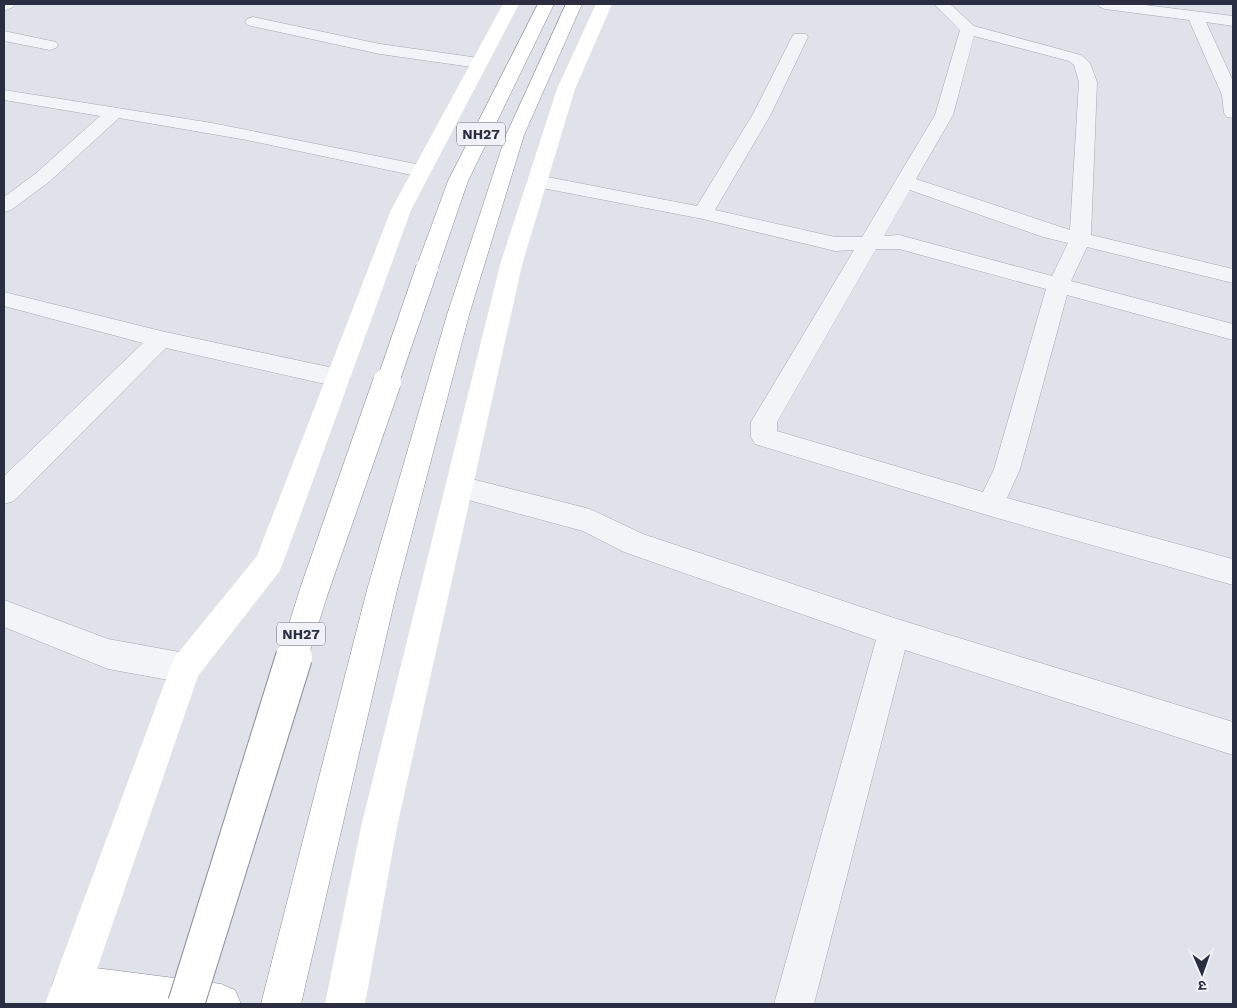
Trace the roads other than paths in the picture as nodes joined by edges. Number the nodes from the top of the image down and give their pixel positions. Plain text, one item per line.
1 (8, 4) edge
2 (511, 4) edge
3 (546, 4) edge
4 (574, 4) edge
5 (604, 4) edge
6 (941, 4) edge
7 (1105, 4) edge
8 (4, 6) edge
9 (1139, 6) edge
10 (1195, 16) junction
11 (1233, 21) edge
12 (253, 22) dead end
13 (968, 29) junction
14 (4, 36) edge
15 (800, 36) dead end
16 (50, 45) dead end
17 (479, 63) junction
18 (4, 95) edge
19 (1232, 95) edge
20 (115, 112) junction
21 (1233, 113) edge
22 (421, 171) junction
23 (537, 181) junction
24 (905, 182) junction
25 (4, 206) edge
26 (703, 213) junction
27 (1080, 239) junction
28 (869, 242) junction
29 (1233, 276) edge
30 (1058, 286) junction
31 (4, 299) edge
32 (1233, 332) edge
33 (161, 339) junction
34 (338, 378) junction
35 (460, 487) junction
36 (4, 493) edge
37 (990, 505) junction
38 (1233, 572) edge
39 (4, 612) edge
40 (894, 632) junction
41 (185, 668) junction
42 (1233, 739) edge
43 (68, 994) edge
44 (186, 1004) edge
45 (221, 1004) edge
46 (281, 1004) edge
47 (345, 1004) edge
48 (794, 1004) edge

1 - 8 street
2 - 17 main road
3 - 44 main road, NH27, bridge
4 - 46 main road, NH27
5 - 23 main road
6 - 13 street
7 - 9 street
9 - 10 street
10 - 11 street
10 - 19 street
12 - 17 street
13 - 24 street
13 - 27 street
14 - 16 street
15 - 26 street
17 - 22 main road
18 - 20 street
19 - 21 street
20 - 22 street
20 - 25 street
22 - 34 main road
23 - 26 street
23 - 35 main road
24 - 27 street
24 - 28 street
26 - 28 street
27 - 29 street
27 - 30 street
28 - 30 street
28 - 37 street
30 - 32 street
30 - 37 street
31 - 33 street
33 - 34 street
33 - 36 street
34 - 41 main road
35 - 40 street
35 - 47 main road
37 - 38 street
39 - 41 street
40 - 42 street
40 - 48 street
41 - 43 main road
43 - 45 main road

